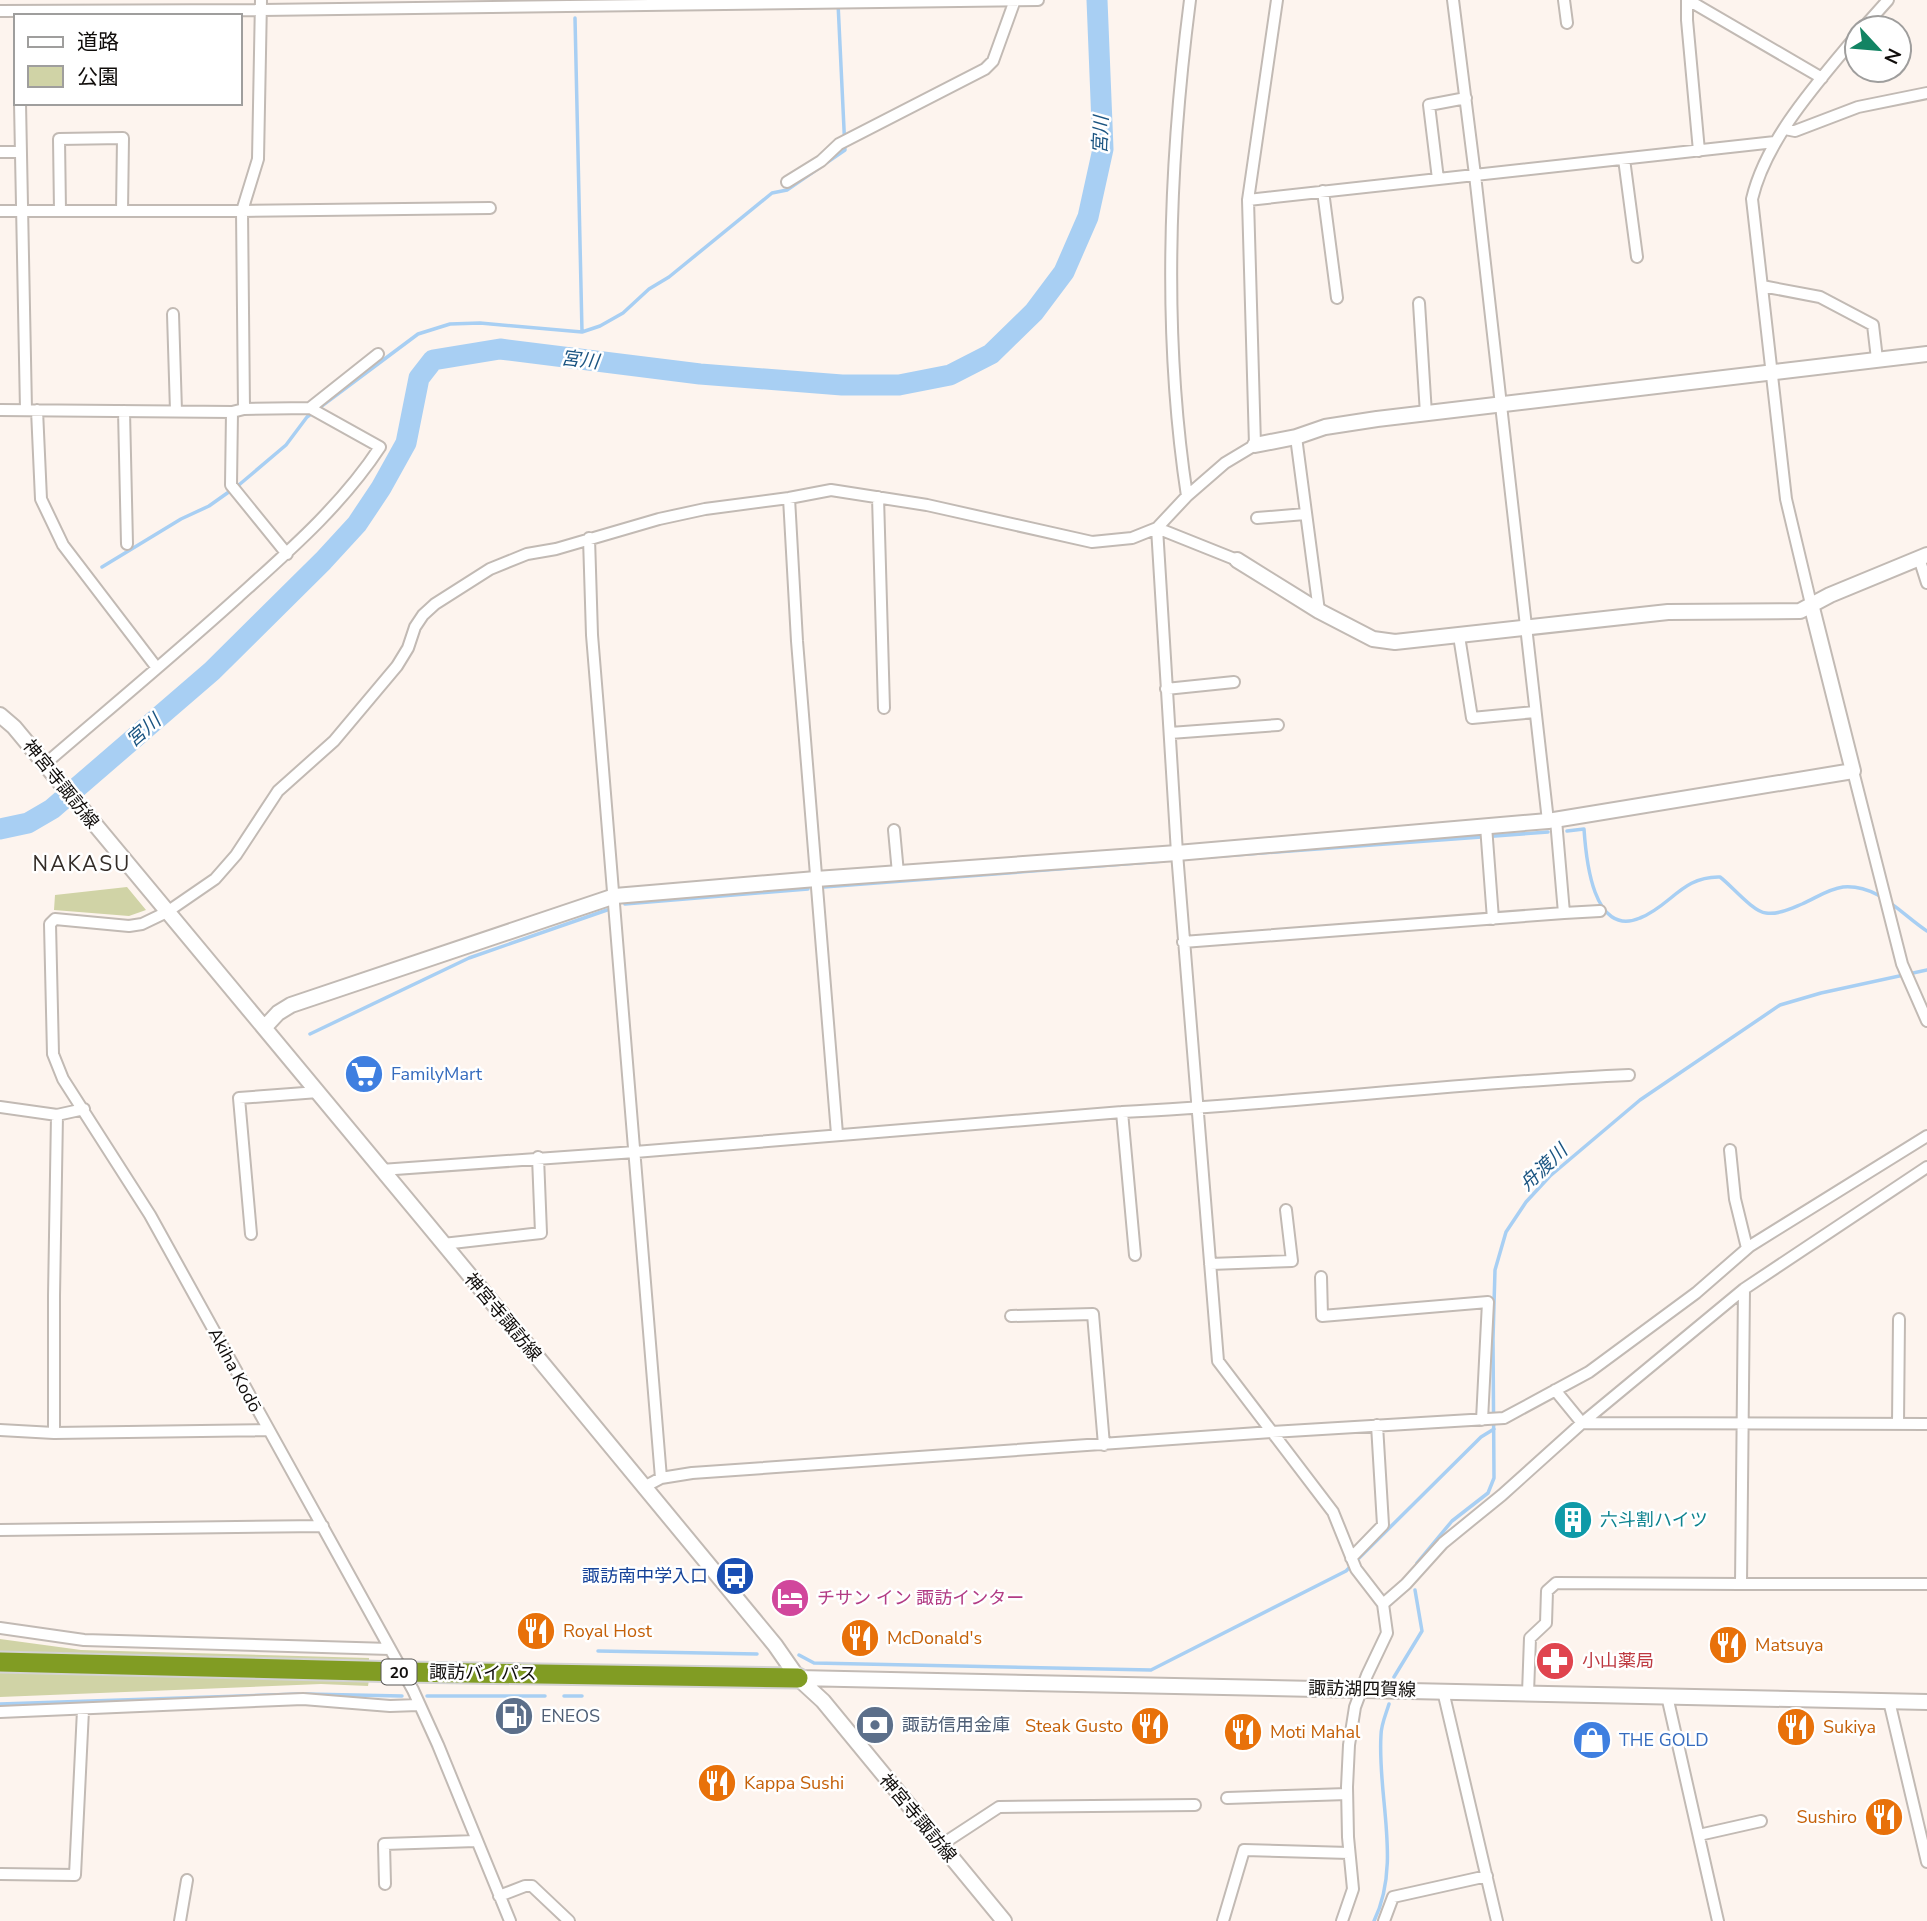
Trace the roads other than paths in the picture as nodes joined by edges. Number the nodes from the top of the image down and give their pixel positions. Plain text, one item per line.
1 (1015, 0) edge
2 (1038, 0) edge
3 (1190, 0) edge
4 (1278, 0) edge
5 (1453, 0) edge
6 (1564, 0) edge
7 (1688, 0) edge
8 (1888, 0) edge
9 (262, 5) edge
10 (18, 9) edge
11 (0, 10) edge
12 (1876, 14) edge
13 (1567, 23) dead end
14 (1843, 52) edge
15 (1822, 78) junction
16 (1927, 93) edge
17 (1466, 98) junction
18 (20, 105) edge
19 (1785, 129) junction
20 (1775, 142) junction
21 (1699, 151) junction
22 (0, 152) edge
23 (21, 152) junction
24 (1624, 159) junction
25 (1475, 175) junction
26 (1438, 179) junction
27 (787, 182) dead end
28 (1324, 191) junction
29 (1248, 200) junction
30 (490, 208) dead end
31 (22, 210) junction
32 (0, 211) edge
33 (60, 211) junction
34 (122, 211) junction
35 (243, 211) junction
36 (1637, 257) dead end
37 (1762, 286) junction
38 (1336, 298) dead end
39 (1419, 303) dead end
40 (173, 314) dead end
41 (378, 354) dead end
42 (1927, 354) edge
43 (1877, 359) junction
44 (1771, 372) junction
45 (1502, 404) junction
46 (310, 408) junction
47 (244, 409) junction
48 (0, 410) edge
49 (32, 410) junction
50 (124, 411) junction
51 (176, 411) junction
52 (232, 412) junction
53 (1426, 414) junction
54 (1296, 437) junction
55 (1255, 445) junction
56 (878, 496) junction
57 (1187, 496) junction
58 (789, 498) junction
59 (1305, 513) junction
60 (1258, 518) dead end
61 (1157, 528) junction
62 (589, 538) junction
63 (127, 544) dead end
64 (287, 554) junction
65 (1923, 557) edge
66 (1237, 560) joint
67 (1927, 583) edge
68 (1811, 604) junction
69 (1319, 611) junction
70 (1525, 629) junction
71 (1459, 636) junction
72 (157, 668) junction
73 (1234, 682) dead end
74 (1166, 689) junction
75 (884, 708) dead end
76 (1535, 712) junction
77 (0, 715) edge
78 (1278, 725) dead end
79 (1170, 733) junction
80 (45, 764) junction
81 (1853, 771) junction
82 (1552, 821) junction
83 (1486, 827) junction
84 (894, 830) dead end
85 (1177, 853) junction
86 (898, 873) junction
87 (816, 879) junction
88 (615, 896) junction
89 (1600, 911) dead end
90 (167, 912) junction
91 (1564, 913) junction
92 (1493, 919) junction
93 (1184, 942) junction
94 (1927, 1021) edge
95 (265, 1027) junction
96 (1629, 1075) dead end
97 (318, 1092) junction
98 (0, 1107) edge
99 (1198, 1108) junction
100 (85, 1109) junction
101 (1122, 1112) junction
102 (57, 1115) junction
103 (837, 1134) junction
104 (1927, 1136) edge
105 (1730, 1150) dead end
106 (635, 1152) junction
107 (538, 1157) junction
108 (1927, 1167) edge
109 (381, 1170) junction
110 (1286, 1210) dead end
111 (251, 1234) dead end
112 (443, 1244) junction
113 (1747, 1248) junction
114 (1135, 1255) dead end
115 (1210, 1264) junction
116 (1321, 1277) dead end
117 (1744, 1289) junction
118 (1011, 1316) dead end
119 (1899, 1320) dead end
120 (1555, 1390) junction
121 (1484, 1420) junction
122 (1582, 1423) junction
123 (1741, 1424) junction
124 (1898, 1424) junction
125 (1927, 1424) edge
126 (1377, 1425) junction
127 (0, 1430) edge
128 (268, 1430) junction
129 (1272, 1432) junction
130 (54, 1433) junction
131 (1104, 1445) junction
132 (662, 1478) junction
133 (644, 1487) junction
134 (323, 1526) junction
135 (0, 1530) edge
136 (1353, 1562) junction
137 (1741, 1584) junction
138 (1927, 1584) edge
139 (1383, 1604) junction
140 (0, 1628) edge
141 (390, 1649) junction
142 (0, 1662) edge
143 (403, 1672) junction
144 (798, 1678) junction
145 (1361, 1689) junction
146 (1443, 1691) junction
147 (1528, 1693) junction
148 (1667, 1696) junction
149 (1889, 1701) junction
150 (1927, 1702) edge
151 (418, 1705) junction
152 (83, 1710) junction
153 (0, 1713) edge
154 (1347, 1794) junction
155 (1227, 1798) dead end
156 (1195, 1805) dead end
157 (1761, 1821) dead end
158 (1699, 1835) junction
159 (476, 1842) junction
160 (941, 1845) junction
161 (1349, 1853) junction
162 (1927, 1862) edge
163 (0, 1874) edge
164 (1487, 1876) junction
165 (187, 1880) dead end
166 (385, 1884) dead end
167 (499, 1896) junction
168 (180, 1921) edge
169 (510, 1921) edge
170 (569, 1921) edge
171 (1004, 1921) edge
172 (1223, 1921) edge
173 (1342, 1921) edge
174 (1384, 1921) edge
175 (1497, 1921) edge
176 (1718, 1921) edge

1 - 2 street
1 - 9 street
1 - 27 street
3 - 57 street
4 - 29 street
5 - 17 street
6 - 13 street
7 - 15 street
7 - 21 street
8 - 12 street
9 - 10 street
9 - 35 street
10 - 11 street
14 - 15 street
15 - 19 street
16 - 19 street
17 - 25 street
17 - 26 street
18 - 23 street
19 - 20 street
20 - 21 street
20 - 37 street
21 - 24 street
22 - 23 street
23 - 31 street
24 - 25 street
24 - 36 street
25 - 26 street
25 - 45 street
26 - 28 street
28 - 29 street
28 - 38 street
29 - 55 street
30 - 35 street
31 - 32 street
31 - 33 street
31 - 49 street
33 - 34 street
33 - 34 street
34 - 35 street
35 - 47 street
37 - 43 street
37 - 44 street
39 - 53 street
40 - 51 street
41 - 46 street
42 - 43 street
43 - 44 street
44 - 45 street
44 - 68 street
45 - 53 street
45 - 70 street
46 - 47 street
46 - 64 street
47 - 52 street
48 - 49 street
49 - 50 street
49 - 72 street
50 - 51 street
50 - 63 street
51 - 52 street
52 - 64 street
53 - 54 street
54 - 55 street
54 - 59 street
55 - 57 street
56 - 58 street
56 - 61 street
56 - 75 street
57 - 61 street
58 - 62 street
58 - 87 street
59 - 60 street
59 - 69 street
61 - 66 street
61 - 74 street
62 - 88 street
62 - 90 street
64 - 72 street
65 - 67 street
65 - 68 street
66 - 69 street
68 - 70 street
68 - 81 street
69 - 71 street
70 - 71 street
70 - 76 street
71 - 76 street
72 - 80 street
73 - 74 street
74 - 79 street
76 - 82 street
77 - 80 street, 神宮寺諏訪線
78 - 79 street
79 - 85 street
80 - 90 street, 神宮寺諏訪線
81 - 82 street
81 - 94 street
82 - 83 street
82 - 91 street
83 - 85 street
83 - 92 street
84 - 86 street
85 - 86 street
85 - 93 street
86 - 87 street
87 - 88 street
87 - 103 street
88 - 95 street
88 - 106 street
89 - 91 street
90 - 95 street, 神宮寺諏訪線
90 - 100 street, Akiha Kodō
91 - 92 street
92 - 93 street
93 - 99 street
95 - 97 street, 神宮寺諏訪線
96 - 99 street
97 - 109 street, 神宮寺諏訪線
97 - 111 street
98 - 102 street
99 - 101 street
99 - 115 street
100 - 102 street
100 - 128 street, Akiha Kodō
101 - 103 street
101 - 114 street
102 - 130 street
103 - 106 street
104 - 113 street
105 - 113 street
106 - 107 street
106 - 132 street
107 - 109 street
107 - 112 street
108 - 117 street
109 - 112 street, 神宮寺諏訪線
110 - 115 street
112 - 133 street, 神宮寺諏訪線
113 - 120 street
115 - 129 street
116 - 121 street
117 - 122 street
117 - 123 street
118 - 131 street
119 - 124 street
120 - 121 street
120 - 122 street
121 - 126 street
122 - 123 street
122 - 139 street
123 - 124 street
123 - 137 street
124 - 125 street
126 - 129 street
126 - 136 street
127 - 130 street
128 - 130 street
128 - 134 street, Akiha Kodō
129 - 131 street
129 - 136 street
131 - 132 street
132 - 133 street
133 - 144 street, 神宮寺諏訪線
134 - 135 street
134 - 141 street, Akiha Kodō
136 - 139 street
137 - 138 street
137 - 147 street
139 - 145 street
140 - 141 street
141 - 143 street, Akiha Kodō
142 - 143 highway, 諏訪バイパス / 20
143 - 144 highway, 諏訪バイパス / 20
143 - 151 street, Akiha Kodō
144 - 145 street, 諏訪湖四賀線
144 - 160 street, 神宮寺諏訪線
145 - 146 street, 諏訪湖四賀線
145 - 154 street
146 - 147 street, 諏訪湖四賀線
146 - 164 street
147 - 148 street, 諏訪湖四賀線
148 - 149 street, 諏訪湖四賀線
148 - 158 street
149 - 150 street, 諏訪湖四賀線
149 - 162 street
151 - 152 street
151 - 159 street, Akiha Kodō
152 - 153 street
152 - 163 street
154 - 155 street
154 - 161 street
156 - 160 street
157 - 158 street
158 - 176 street
159 - 166 street
159 - 167 street, Akiha Kodō
160 - 171 street, 神宮寺諏訪線
161 - 172 street
161 - 173 street
164 - 174 street
164 - 175 street
165 - 168 street
167 - 169 street, Akiha Kodō
167 - 170 street

